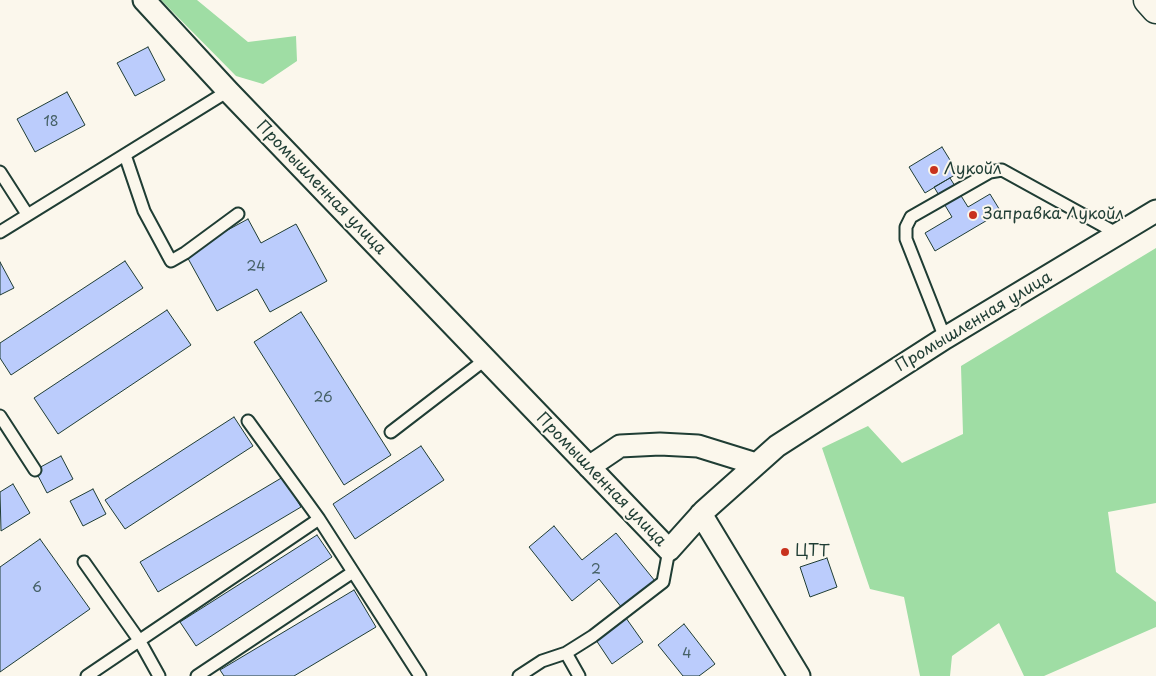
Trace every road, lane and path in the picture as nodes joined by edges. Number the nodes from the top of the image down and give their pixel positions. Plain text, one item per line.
1 (144, 0) edge
2 (1148, 0) edge
3 (1156, 9) edge
4 (228, 91) junction
5 (125, 155) junction
6 (0, 172) edge
7 (1156, 211) edge
8 (27, 214) junction
9 (238, 214) dead end
10 (0, 232) edge
11 (1118, 234) junction
12 (945, 338) junction
13 (486, 359) junction
14 (0, 416) edge
15 (248, 421) dead end
16 (390, 432) dead end
17 (756, 464) junction
18 (589, 467) junction
19 (35, 470) dead end
20 (701, 514) junction
21 (319, 519) junction
22 (668, 550) junction
23 (84, 562) dead end
24 (353, 572) junction
25 (138, 640) junction
26 (566, 653) junction
27 (87, 676) edge
28 (159, 676) edge
29 (198, 676) edge
30 (420, 676) edge
31 (519, 676) edge
32 (579, 676) edge
33 (799, 676) edge

1 - 4 street, Промышленная улица
2 - 3 highway
4 - 5 lane
4 - 13 street, Промышленная улица
5 - 8 lane
5 - 9 lane
6 - 8 lane
7 - 11 street, Промышленная улица
8 - 10 lane
11 - 12 street, Промышленная улица
11 - 12 lane
12 - 17 street, Промышленная улица
13 - 16 lane
13 - 18 street, Промышленная улица
14 - 19 lane
15 - 21 lane
17 - 18 street
17 - 20 street, Промышленная улица
18 - 22 street, Промышленная улица
20 - 22 street, Промышленная улица
20 - 33 street
21 - 24 lane
21 - 25 lane
22 - 26 lane
23 - 25 lane
24 - 29 lane
24 - 30 lane
25 - 27 lane
25 - 28 lane
26 - 31 lane
26 - 32 lane

